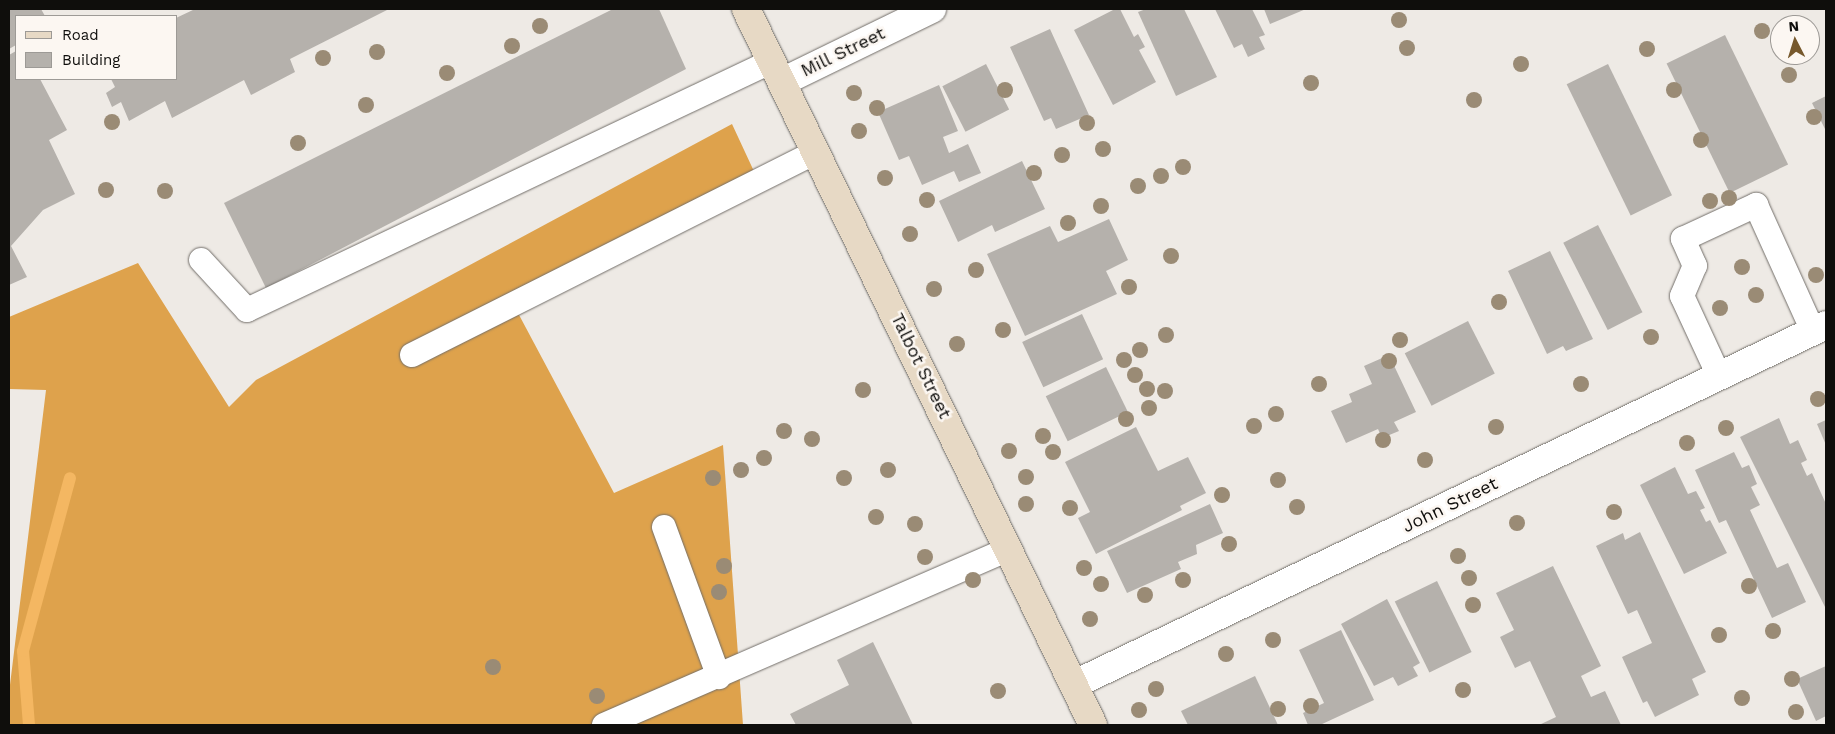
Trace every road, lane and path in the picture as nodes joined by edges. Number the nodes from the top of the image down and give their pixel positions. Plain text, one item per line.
1 (746, 9) edge
2 (932, 9) edge
3 (777, 72) junction
4 (816, 152) junction
5 (202, 260) dead end
6 (1820, 328) edge
7 (412, 355) dead end
8 (1719, 376) junction
9 (664, 527) dead end
10 (1009, 550) junction
11 (719, 677) junction
12 (1074, 684) junction
13 (604, 725) edge
14 (1093, 725) edge

1 - 3 street, Talbot Street
2 - 3 street, Mill Street
3 - 4 street, Talbot Street
3 - 5 lane
4 - 7 lane
4 - 10 street, Talbot Street
6 - 8 street, John Street
6 - 8 lane
8 - 12 street, John Street
9 - 11 lane
10 - 11 lane
10 - 12 street, Talbot Street
11 - 13 lane
12 - 14 street, Talbot Street

